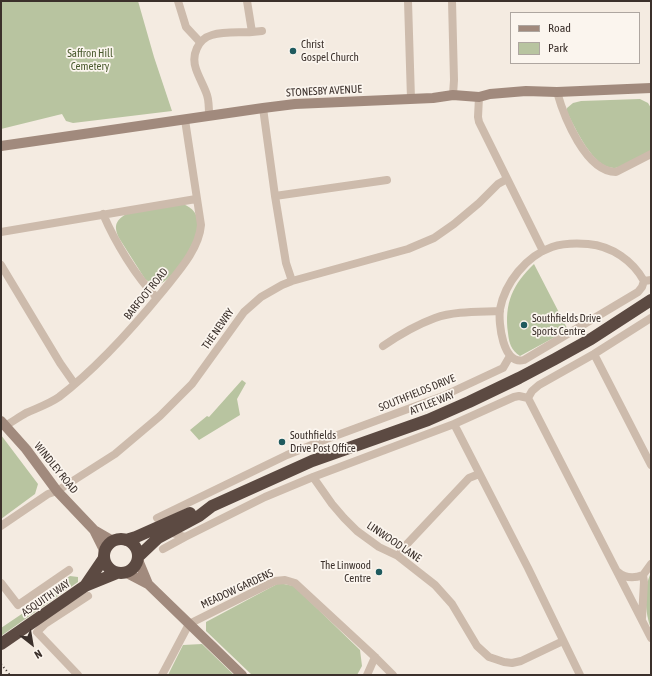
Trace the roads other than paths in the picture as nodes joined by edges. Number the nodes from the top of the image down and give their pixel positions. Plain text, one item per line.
1 (178, 1) edge
2 (247, 1) edge
3 (408, 1) edge
4 (452, 1) edge
5 (262, 31) dead end
6 (252, 32) junction
7 (200, 42) junction
8 (651, 88) edge
9 (557, 92) junction
10 (453, 95) junction
11 (478, 97) junction
12 (411, 99) junction
13 (263, 108) junction
14 (209, 116) junction
15 (185, 120) junction
16 (1, 146) edge
17 (651, 154) edge
18 (507, 179) junction
19 (386, 180) dead end
20 (275, 196) junction
21 (196, 199) junction
22 (103, 214) junction
23 (1, 232) edge
24 (543, 251) junction
25 (1, 265) edge
26 (648, 280) edge
27 (292, 281) junction
28 (157, 298) junction
29 (651, 300) edge
30 (500, 311) junction
31 (651, 318) edge
32 (382, 346) dead end
33 (594, 354) junction
34 (510, 356) junction
35 (74, 383) junction
36 (528, 398) junction
37 (3, 423) edge
38 (454, 424) junction
39 (651, 465) edge
40 (478, 474) junction
41 (313, 477) junction
42 (57, 491) junction
43 (172, 511) junction
44 (165, 524) junction
45 (1, 526) edge
46 (94, 530) junction
47 (185, 537) junction
48 (126, 540) junction
49 (113, 541) junction
50 (163, 549) dead end
51 (104, 555) junction
52 (398, 556) junction
53 (138, 558) junction
54 (651, 564) edge
55 (69, 570) dead end
56 (617, 571) junction
57 (122, 573) junction
58 (643, 575) junction
59 (1, 583) edge
60 (148, 584) junction
61 (86, 591) junction
62 (642, 620) junction
63 (189, 624) junction
64 (651, 638) edge
65 (562, 641) junction
66 (1, 644) edge
67 (375, 657) junction
68 (78, 675) edge
69 (162, 675) edge
70 (242, 675) edge
71 (367, 675) edge
72 (393, 675) edge
73 (580, 675) edge

1 - 7 street
2 - 6 street
3 - 12 street
4 - 10 street
5 - 6 street
6 - 7 street
7 - 14 street
8 - 9 main road, STONESBY AVENUE
9 - 11 main road, STONESBY AVENUE
9 - 17 street
10 - 11 main road, STONESBY AVENUE
10 - 12 main road, STONESBY AVENUE
11 - 18 street
12 - 13 main road, STONESBY AVENUE
13 - 14 main road, STONESBY AVENUE
13 - 20 street
14 - 15 main road, STONESBY AVENUE
15 - 16 main road, STONESBY AVENUE
15 - 21 street, BARFOOT ROAD
18 - 24 street
18 - 27 street, THE NEWRY
19 - 20 street
20 - 27 street
21 - 22 street
21 - 28 street, BARFOOT ROAD
22 - 23 street
22 - 28 street
24 - 26 street
24 - 30 street
25 - 35 street
26 - 34 street
27 - 42 street, THE NEWRY
28 - 35 street, BARFOOT ROAD
29 - 44 highway, ATTLEE WAY
30 - 32 street
30 - 34 street
31 - 33 street
33 - 36 street
33 - 39 street
34 - 43 street, SOUTHFIELDS DRIVE
35 - 37 street, BARFOOT ROAD
36 - 38 street
36 - 56 street
37 - 42 main road, WINDLEY ROAD
38 - 40 street
38 - 41 street
40 - 52 street
40 - 65 street
41 - 47 street
41 - 52 street, LINWOOD LANE
42 - 45 street, THE NEWRY
42 - 46 main road, WINDLEY ROAD
43 - 44 street
43 - 44 street, SOUTHFIELDS DRIVE
44 - 47 street
44 - 48 highway, ATTLEE WAY
44 - 53 highway, ATTLEE WAY
46 - 49 main road, WINDLEY ROAD
46 - 51 main road, WINDLEY ROAD
47 - 50 street
48 - 49 highway
48 - 53 highway
49 - 51 highway
51 - 57 highway
51 - 61 highway, ASQUITH WAY
52 - 65 street, LINWOOD LANE
53 - 57 highway
53 - 60 main road
54 - 58 street
55 - 59 street
56 - 58 street
56 - 62 street
57 - 60 main road
57 - 61 highway, ASQUITH WAY
58 - 62 street
60 - 63 main road
61 - 66 highway, ASQUITH WAY
61 - 68 street
62 - 64 street
63 - 67 street, MEADOW GARDENS
63 - 69 street
63 - 70 main road
65 - 73 street
67 - 71 street
67 - 72 street, MEADOW GARDENS

